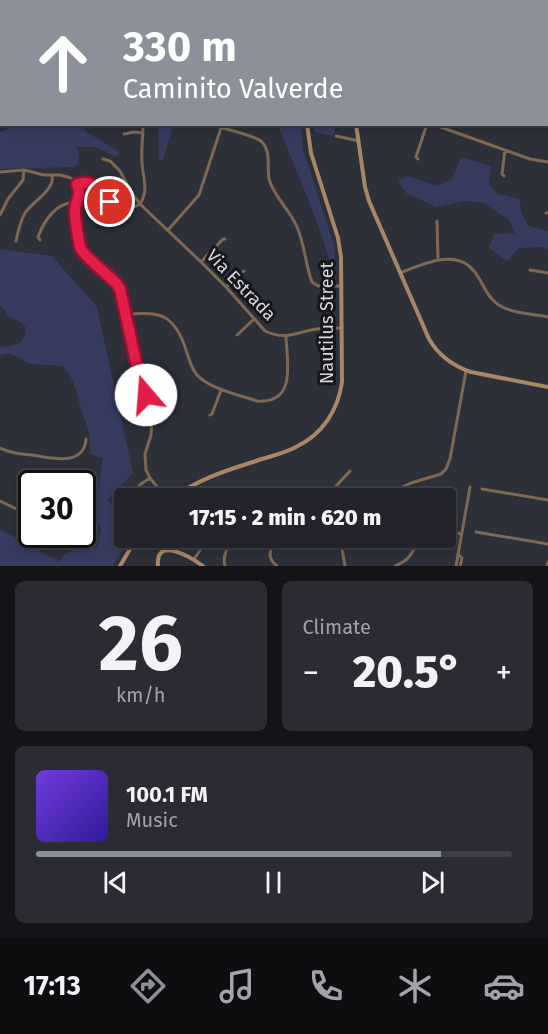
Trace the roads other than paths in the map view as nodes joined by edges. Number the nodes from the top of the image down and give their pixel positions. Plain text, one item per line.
1 (143, 126) edge
2 (215, 126) edge
3 (308, 126) edge
4 (356, 126) edge
5 (426, 126) edge
6 (438, 126) edge
7 (221, 128) junction
8 (143, 133) junction
9 (124, 134) dead end
10 (336, 136) dead end
11 (359, 141) junction
12 (505, 150) junction
13 (103, 159) dead end
14 (418, 159) dead end
15 (548, 162) edge
16 (24, 170) junction
17 (0, 172) edge
18 (52, 176) junction
19 (504, 176) dead end
20 (77, 184) junction
21 (77, 203) junction
22 (140, 204) junction
23 (0, 215) edge
24 (437, 221) dead end
25 (168, 230) junction
26 (225, 239) dead end
27 (40, 240) dead end
28 (16, 241) dead end
29 (438, 260) junction
30 (201, 262) junction
31 (530, 270) dead end
32 (244, 272) dead end
33 (400, 273) junction
34 (548, 273) edge
35 (342, 286) junction
36 (226, 287) junction
37 (126, 315) junction
38 (548, 317) edge
39 (254, 319) junction
40 (341, 328) junction
41 (237, 335) dead end
42 (286, 337) junction
43 (466, 371) junction
44 (548, 387) edge
45 (222, 389) junction
46 (210, 415) dead end
47 (86, 439) dead end
48 (0, 448) edge
49 (350, 471) dead end
50 (150, 478) junction
51 (470, 487) dead end
52 (136, 488) edge
53 (158, 488) edge
54 (189, 488) edge
55 (334, 488) edge
56 (400, 488) edge
57 (482, 489) dead end
58 (548, 500) edge
59 (0, 501) edge
60 (18, 510) edge
61 (476, 532) dead end
62 (456, 533) edge
63 (461, 534) junction
64 (548, 544) edge
65 (131, 548) edge
66 (228, 548) edge
67 (273, 548) edge
68 (342, 548) edge
69 (414, 548) edge
70 (201, 549) dead end
71 (458, 554) junction
72 (194, 559) junction
73 (120, 566) edge
74 (158, 566) edge
75 (203, 566) edge
76 (225, 566) edge
77 (277, 566) edge
78 (345, 566) edge
79 (395, 566) edge
80 (456, 566) edge
81 (460, 566) edge

1 - 8 street
2 - 7 street
3 - 35 main road, Nautilus Street
4 - 11 main road
5 - 14 street
6 - 12 street
7 - 25 street
7 - 35 street
8 - 9 street
8 - 22 street
10 - 11 street
11 - 33 main road
12 - 15 street
12 - 19 street
13 - 22 street, Via Estrada
16 - 17 street
16 - 18 street
16 - 23 street
18 - 20 street
18 - 28 street
20 - 21 street
20 - 22 street
21 - 27 street
21 - 37 street
22 - 25 street, Via Estrada
24 - 29 street
25 - 30 street, Via Estrada
26 - 30 street
29 - 33 street
29 - 38 street
30 - 36 street, Via Estrada
31 - 34 street
32 - 36 street
33 - 43 main road
35 - 40 main road, Nautilus Street
36 - 39 street, Via Estrada
37 - 45 street
37 - 50 street
39 - 41 street
39 - 42 street, Via Estrada
40 - 42 street, Via Estrada
40 - 54 main road, Nautilus Street
42 - 45 street
43 - 44 main road
43 - 56 street
45 - 46 street
47 - 48 street
49 - 55 street
50 - 52 street
50 - 53 street
51 - 63 street
57 - 58 street
59 - 60 street
61 - 64 street
62 - 63 street
63 - 71 street
65 - 73 main road
66 - 76 street
67 - 77 street
68 - 78 street
69 - 79 street
70 - 72 street
71 - 80 street
71 - 81 street
72 - 74 main road
72 - 75 main road

